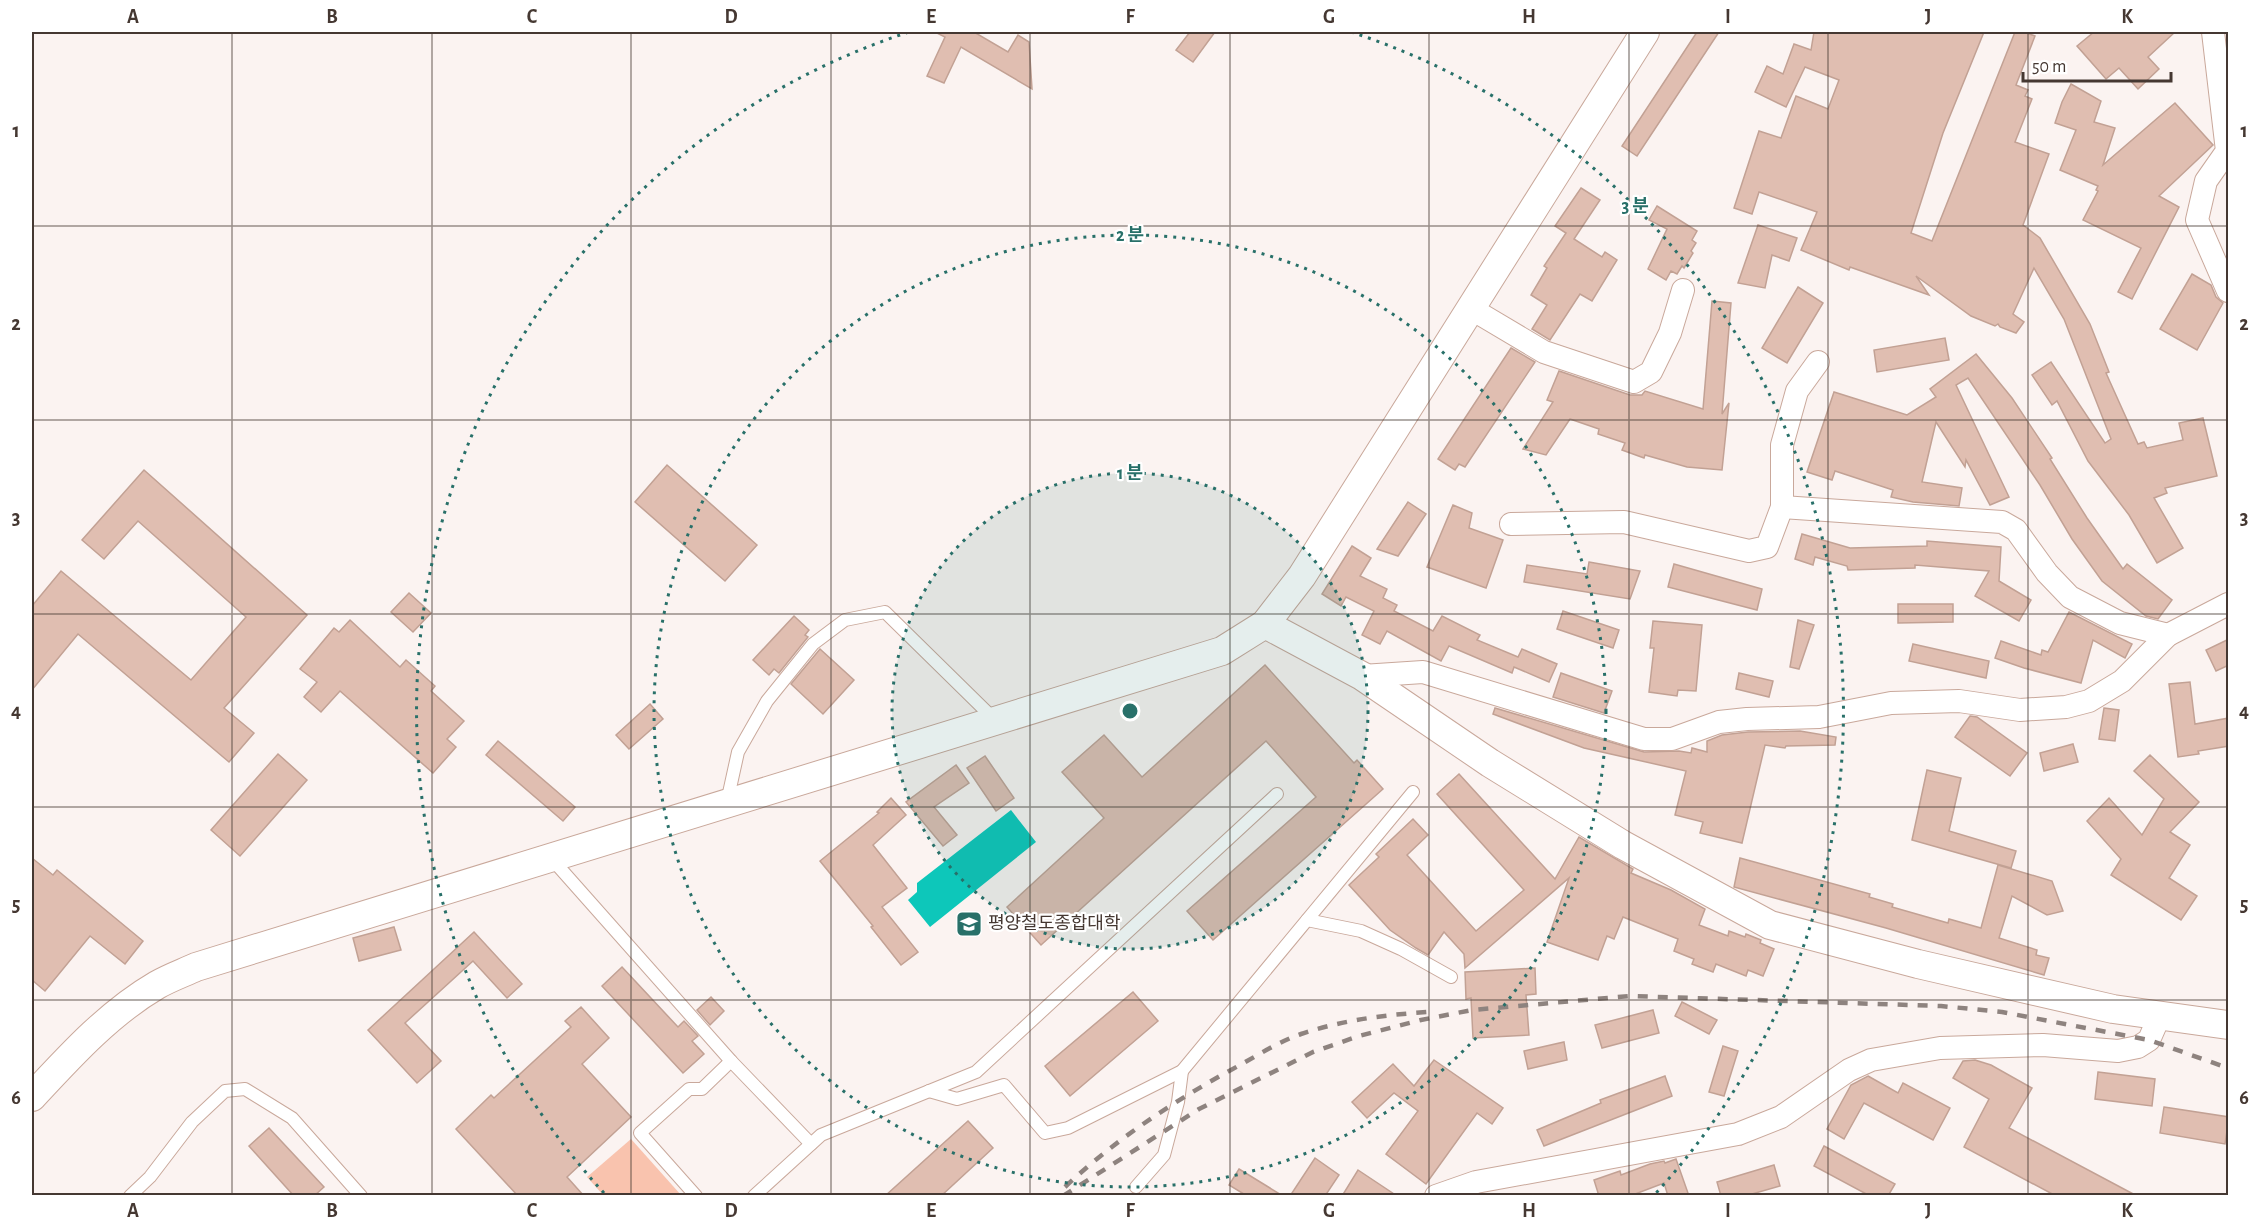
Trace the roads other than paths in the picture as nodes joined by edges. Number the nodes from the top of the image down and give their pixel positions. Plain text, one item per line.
1 (1645, 32) edge
2 (2213, 32) edge
3 (1683, 290) dead end
4 (2229, 291) edge
5 (1470, 308) junction
6 (1818, 362) dead end
7 (1782, 507) junction
8 (1511, 524) dead end
9 (2229, 604) edge
10 (1265, 624) junction
11 (2168, 635) junction
12 (1362, 676) junction
13 (996, 721) junction
14 (1413, 792) dead end
15 (1277, 794) dead end
16 (727, 803) junction
17 (551, 858) junction
18 (1307, 920) junction
19 (1451, 977) dead end
20 (2160, 1016) junction
21 (2229, 1025) edge
22 (731, 1061) junction
23 (1182, 1071) junction
24 (929, 1091) junction
25 (32, 1097) edge
26 (811, 1144) junction
27 (1136, 1187) dead end
28 (130, 1196) edge
29 (361, 1196) edge
30 (696, 1196) edge
31 (754, 1196) edge
32 (1436, 1196) edge

1 - 5 street
2 - 4 street
3 - 5 street
5 - 10 street
6 - 7 street
7 - 8 street
7 - 11 street
9 - 11 street
10 - 12 street
10 - 13 street
11 - 12 street
12 - 20 street
13 - 16 street
13 - 16 lane
14 - 18 lane
15 - 24 lane
16 - 17 street
17 - 22 lane
17 - 25 street
18 - 19 lane
18 - 23 lane
20 - 21 street
20 - 32 street
22 - 26 lane
22 - 30 lane
23 - 24 lane
23 - 27 lane
24 - 26 lane
26 - 31 lane
28 - 29 lane

